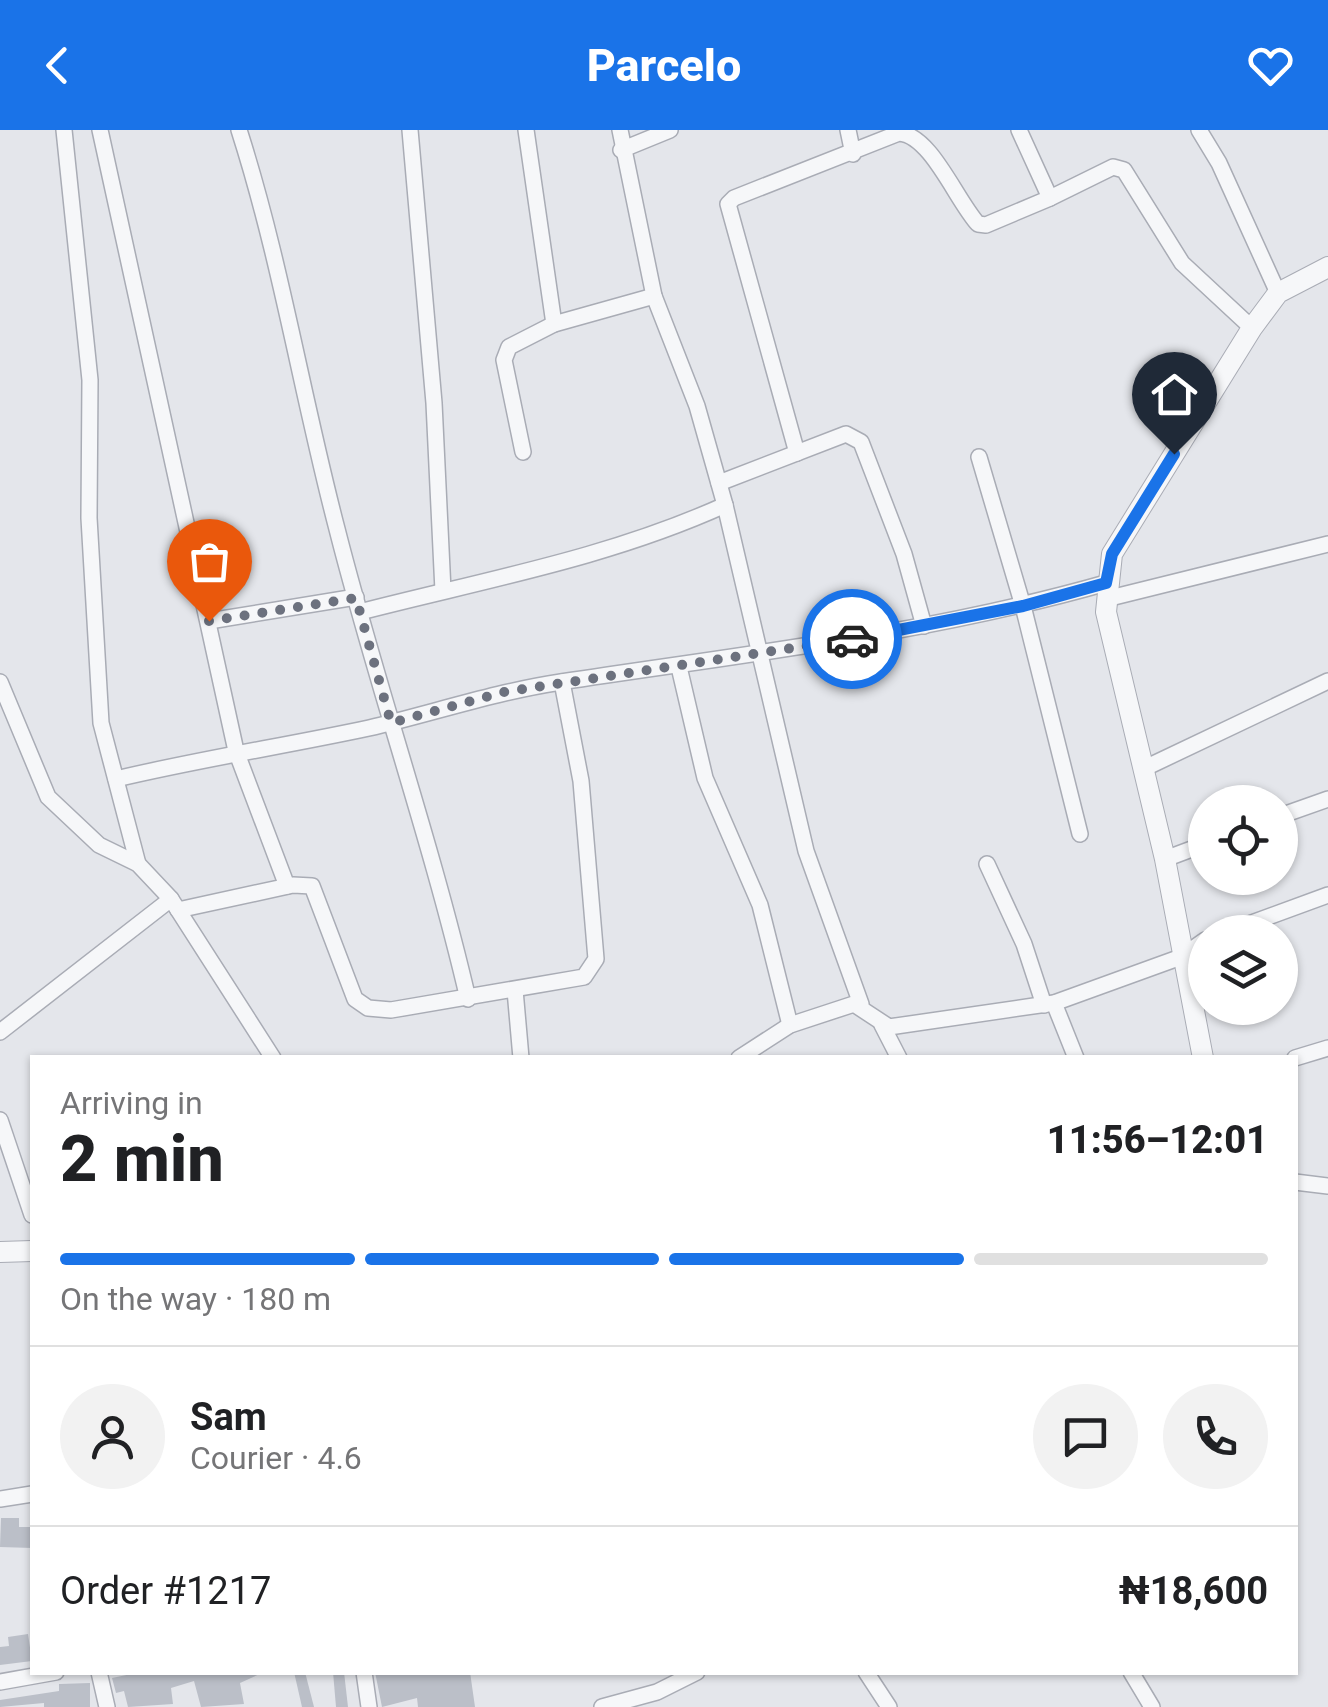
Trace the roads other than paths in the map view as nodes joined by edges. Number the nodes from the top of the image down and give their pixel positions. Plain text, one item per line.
1 (64, 130) edge
2 (100, 130) edge
3 (240, 130) edge
4 (410, 130) edge
5 (526, 130) edge
6 (620, 130) edge
7 (670, 130) edge
8 (848, 130) edge
9 (1018, 130) edge
10 (1198, 130) edge
11 (621, 150) junction
12 (854, 154) junction
13 (1050, 198) junction
14 (1328, 267) edge
15 (1278, 293) junction
16 (654, 296) junction
17 (554, 324) junction
18 (1252, 328) junction
19 (523, 452) dead end
20 (797, 453) junction
21 (979, 457) dead end
22 (719, 483) junction
23 (726, 506) junction
24 (1328, 544) edge
25 (444, 591) junction
26 (1106, 591) junction
27 (358, 605) junction
28 (1023, 606) junction
29 (209, 621) junction
30 (924, 626) junction
31 (763, 656) junction
32 (678, 667) junction
33 (1328, 681) edge
34 (0, 682) edge
35 (562, 682) junction
36 (391, 723) junction
37 (236, 750) junction
38 (1145, 768) junction
39 (116, 779) junction
40 (1328, 799) edge
41 (1298, 810) edge
42 (1080, 834) dead end
43 (1188, 850) edge
44 (1165, 859) junction
45 (138, 864) junction
46 (987, 864) dead end
47 (287, 886) junction
48 (1328, 896) edge
49 (174, 904) junction
50 (1275, 915) edge
51 (1188, 953) edge
52 (1181, 958) junction
53 (516, 990) junction
54 (468, 998) junction
55 (861, 1004) junction
56 (1049, 1004) junction
57 (790, 1025) junction
58 (882, 1025) junction
59 (0, 1032) edge
60 (1328, 1048) edge
61 (271, 1055) edge
62 (521, 1055) edge
63 (744, 1055) edge
64 (897, 1055) edge
65 (1074, 1055) edge
66 (1202, 1055) edge
67 (1298, 1057) edge
68 (0, 1120) edge
69 (1298, 1182) edge
70 (1328, 1186) edge
71 (30, 1209) edge
72 (30, 1251) edge
73 (0, 1252) edge
74 (30, 1494) edge
75 (0, 1499) edge
76 (39, 1675) edge
77 (100, 1675) edge
78 (364, 1675) edge
79 (693, 1675) edge
80 (870, 1675) edge
81 (1132, 1675) edge
82 (0, 1682) edge
83 (658, 1699) edge
84 (107, 1707) edge
85 (369, 1707) edge
86 (602, 1707) edge
87 (890, 1707) edge
88 (1152, 1707) edge

1 - 39 street
2 - 29 street
3 - 27 street
4 - 25 street
5 - 17 street
6 - 11 street
7 - 11 street
8 - 12 street
9 - 13 street
10 - 15 street
11 - 16 street
12 - 13 street
12 - 20 street
13 - 18 street
14 - 15 street
15 - 18 street
16 - 17 street
16 - 22 street
17 - 19 street
18 - 26 street
20 - 22 street
20 - 30 street
21 - 28 street
22 - 23 street
23 - 25 street
23 - 31 street
24 - 26 street
25 - 27 street
26 - 28 street
26 - 38 street
27 - 29 street
27 - 36 street
28 - 30 street
28 - 42 street
29 - 37 street
30 - 31 street
31 - 32 street
31 - 55 street
32 - 35 street
32 - 57 street
33 - 38 street
34 - 45 street
35 - 36 street
35 - 53 street
36 - 37 street
36 - 54 street
37 - 39 street
37 - 47 street
38 - 44 street
39 - 45 street
40 - 41 street
43 - 44 street
44 - 52 street
45 - 49 street
46 - 56 street
47 - 49 street
47 - 54 street
48 - 50 street
49 - 59 street
49 - 61 street
51 - 52 street
52 - 56 street
52 - 66 street
53 - 54 street
53 - 62 street
55 - 57 street
55 - 58 street
56 - 58 street
56 - 65 street
57 - 63 street
58 - 64 street
60 - 67 street
68 - 71 street
69 - 70 street
72 - 73 street
74 - 75 street
76 - 82 street
77 - 84 street
78 - 85 street
79 - 83 street
80 - 87 street
81 - 88 street
83 - 86 street

